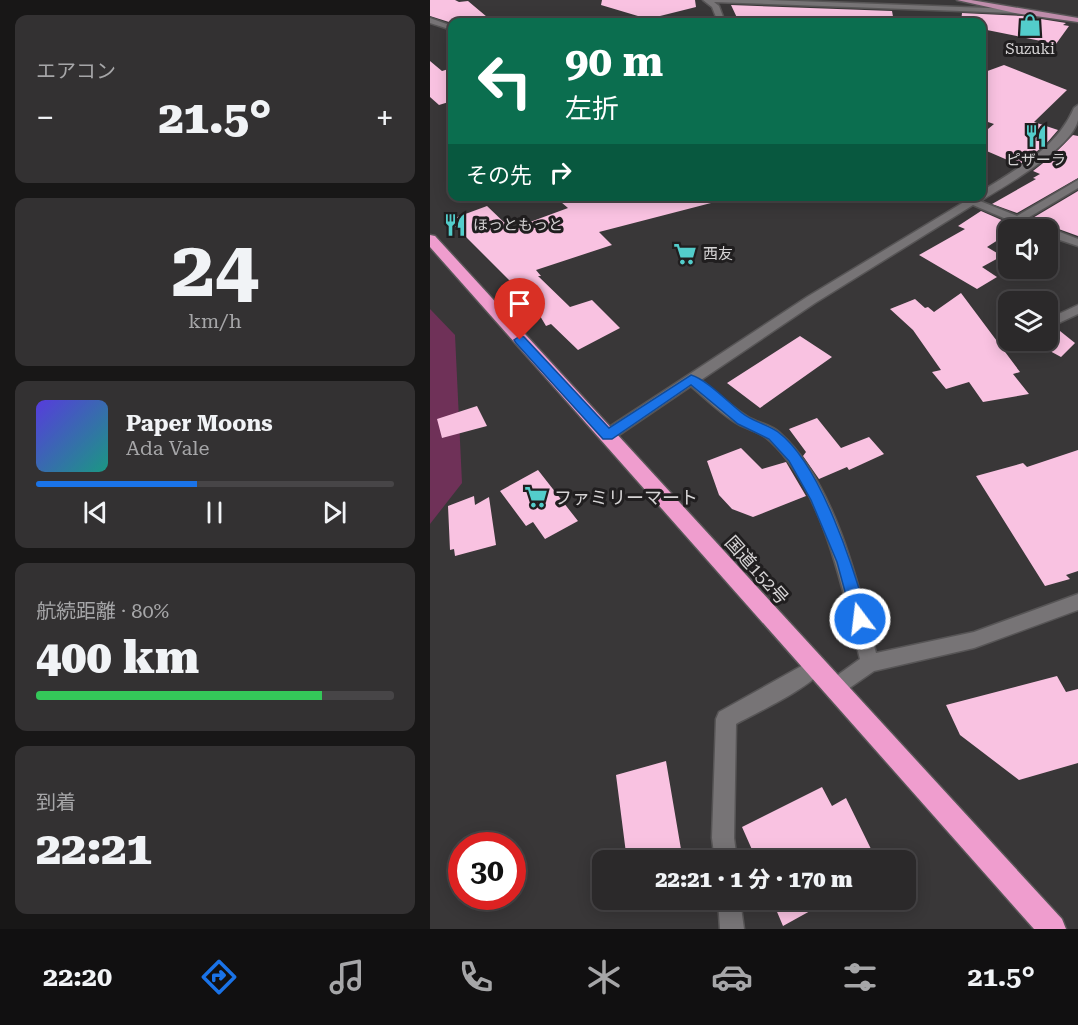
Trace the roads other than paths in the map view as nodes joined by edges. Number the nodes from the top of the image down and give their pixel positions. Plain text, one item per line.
1 (708, 0) edge
2 (960, 0) edge
3 (1015, 11) junction
4 (720, 18) edge
5 (430, 20) edge
6 (1078, 20) edge
7 (448, 27) edge
8 (1078, 108) edge
9 (1078, 183) edge
10 (986, 193) edge
11 (973, 201) edge
12 (983, 201) edge
13 (1016, 219) edge
14 (1020, 219) edge
15 (1058, 236) edge
16 (430, 239) edge
17 (1078, 243) edge
18 (1078, 309) edge
19 (1058, 319) edge
20 (691, 379) junction
21 (608, 435) junction
22 (1078, 602) edge
23 (870, 663) junction
24 (814, 668) junction
25 (835, 688) junction
26 (725, 850) edge
27 (730, 910) edge
28 (732, 929) edge
29 (1052, 929) edge

1 - 3 street
1 - 4 street
2 - 3 main road
3 - 6 main road
5 - 7 street
8 - 10 street
9 - 14 street
11 - 20 street
12 - 13 street
15 - 17 street
16 - 21 highway, 国道152号
18 - 19 street
20 - 21 street
20 - 23 street
21 - 24 highway, 国道152号
22 - 23 street
23 - 25 street
24 - 25 highway, 国道152号
24 - 26 street
25 - 29 highway, 国道152号
27 - 28 street

